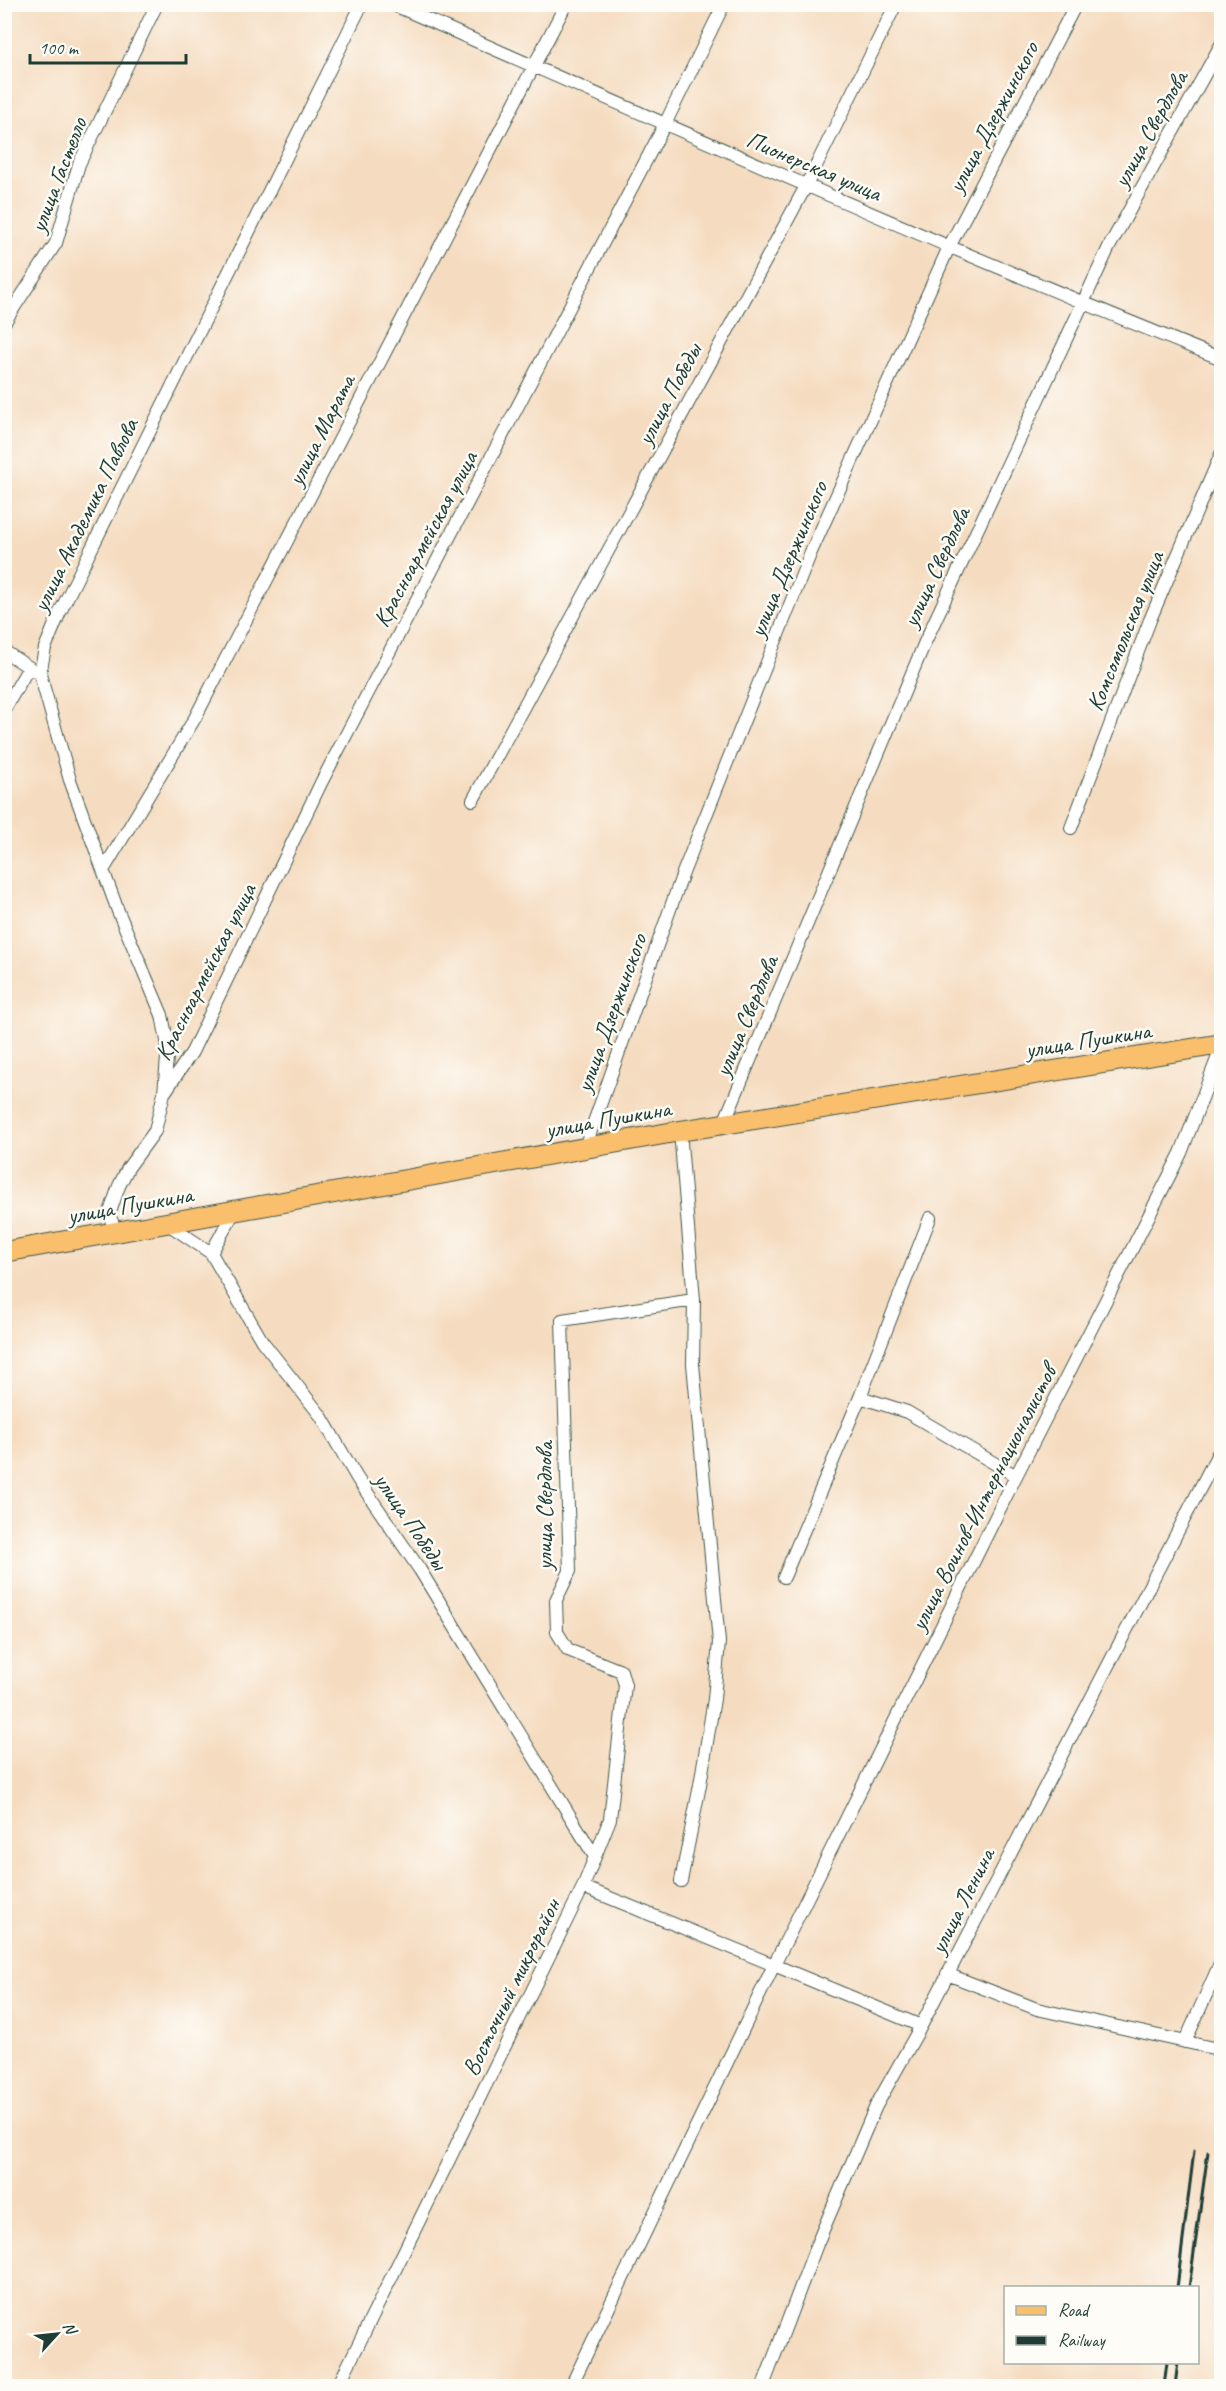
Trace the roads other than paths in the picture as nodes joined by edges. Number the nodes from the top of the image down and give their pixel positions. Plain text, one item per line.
1 (157, 4) edge
2 (362, 4) edge
3 (392, 4) edge
4 (566, 4) edge
5 (724, 4) edge
6 (896, 4) edge
7 (1076, 4) edge
8 (1221, 43) edge
9 (533, 66) junction
10 (665, 124) junction
11 (806, 186) junction
12 (949, 247) junction
13 (1083, 304) junction
14 (4, 322) edge
15 (1221, 359) edge
16 (1221, 452) edge
17 (4, 651) edge
18 (34, 671) junction
19 (4, 710) edge
20 (473, 800) dead end
21 (1071, 828) dead end
22 (104, 869) junction
23 (1221, 1045) edge
24 (164, 1093) junction
25 (723, 1125) junction
26 (680, 1131) junction
27 (584, 1150) junction
28 (234, 1212) junction
29 (930, 1218) dead end
30 (168, 1224) junction
31 (117, 1233) junction
32 (4, 1252) edge
33 (212, 1254) junction
34 (694, 1300) junction
35 (860, 1397) junction
36 (1221, 1446) edge
37 (1016, 1476) junction
38 (784, 1577) dead end
39 (595, 1857) junction
40 (681, 1881) dead end
41 (583, 1887) junction
42 (1221, 1959) edge
43 (774, 1965) junction
44 (947, 1974) junction
45 (921, 2026) junction
46 (1185, 2042) junction
47 (1221, 2050) edge
48 (338, 2386) edge
49 (571, 2386) edge
50 (764, 2386) edge

1 - 14 street, улица Гастелло
2 - 18 street, улица Академика Павлова
3 - 9 street, Пионерская улица
4 - 9 street, улица Марата
5 - 10 street, Красноармейская улица
6 - 11 street, улица Победы
7 - 12 street, улица Дзержинского
8 - 13 street, улица Свердлова
9 - 10 street, Пионерская улица
9 - 22 street, улица Марата
10 - 11 street, Пионерская улица
10 - 24 street, Красноармейская улица
11 - 12 street, Пионерская улица
11 - 20 street, улица Победы
12 - 13 street, Пионерская улица
12 - 27 street, улица Дзержинского
13 - 15 street, Пионерская улица
13 - 25 street, улица Свердлова
16 - 21 street, Комсомольская улица
17 - 18 street
18 - 19 street
18 - 22 street, улица Академика Павлова
22 - 24 street, улица Академика Павлова
23 - 25 main road, улица Пушкина
23 - 37 street, улица Воинов-Интернационалистов
24 - 31 street, улица Академика Павлова
25 - 26 main road, улица Пушкина
26 - 27 main road, улица Пушкина
26 - 34 street
27 - 28 main road, улица Пушкина
28 - 30 main road, улица Пушкина
28 - 33 street
29 - 35 street
30 - 31 main road, улица Пушкина
30 - 33 street
31 - 32 main road, улица Пушкина
33 - 39 street, улица Победы
34 - 39 street, улица Свердлова
34 - 40 street
35 - 37 street
35 - 38 street
36 - 44 street, улица Ленина
37 - 43 street, улица Воинов-Интернационалистов
39 - 41 street, улица Свердлова
41 - 43 street, Восточный микрорайон
41 - 48 street, Восточный микрорайон
42 - 46 street
43 - 45 street, Восточный микрорайон
43 - 49 street
44 - 45 street, улица Ленина
44 - 46 street
45 - 50 street, улица Ленина
46 - 47 street

